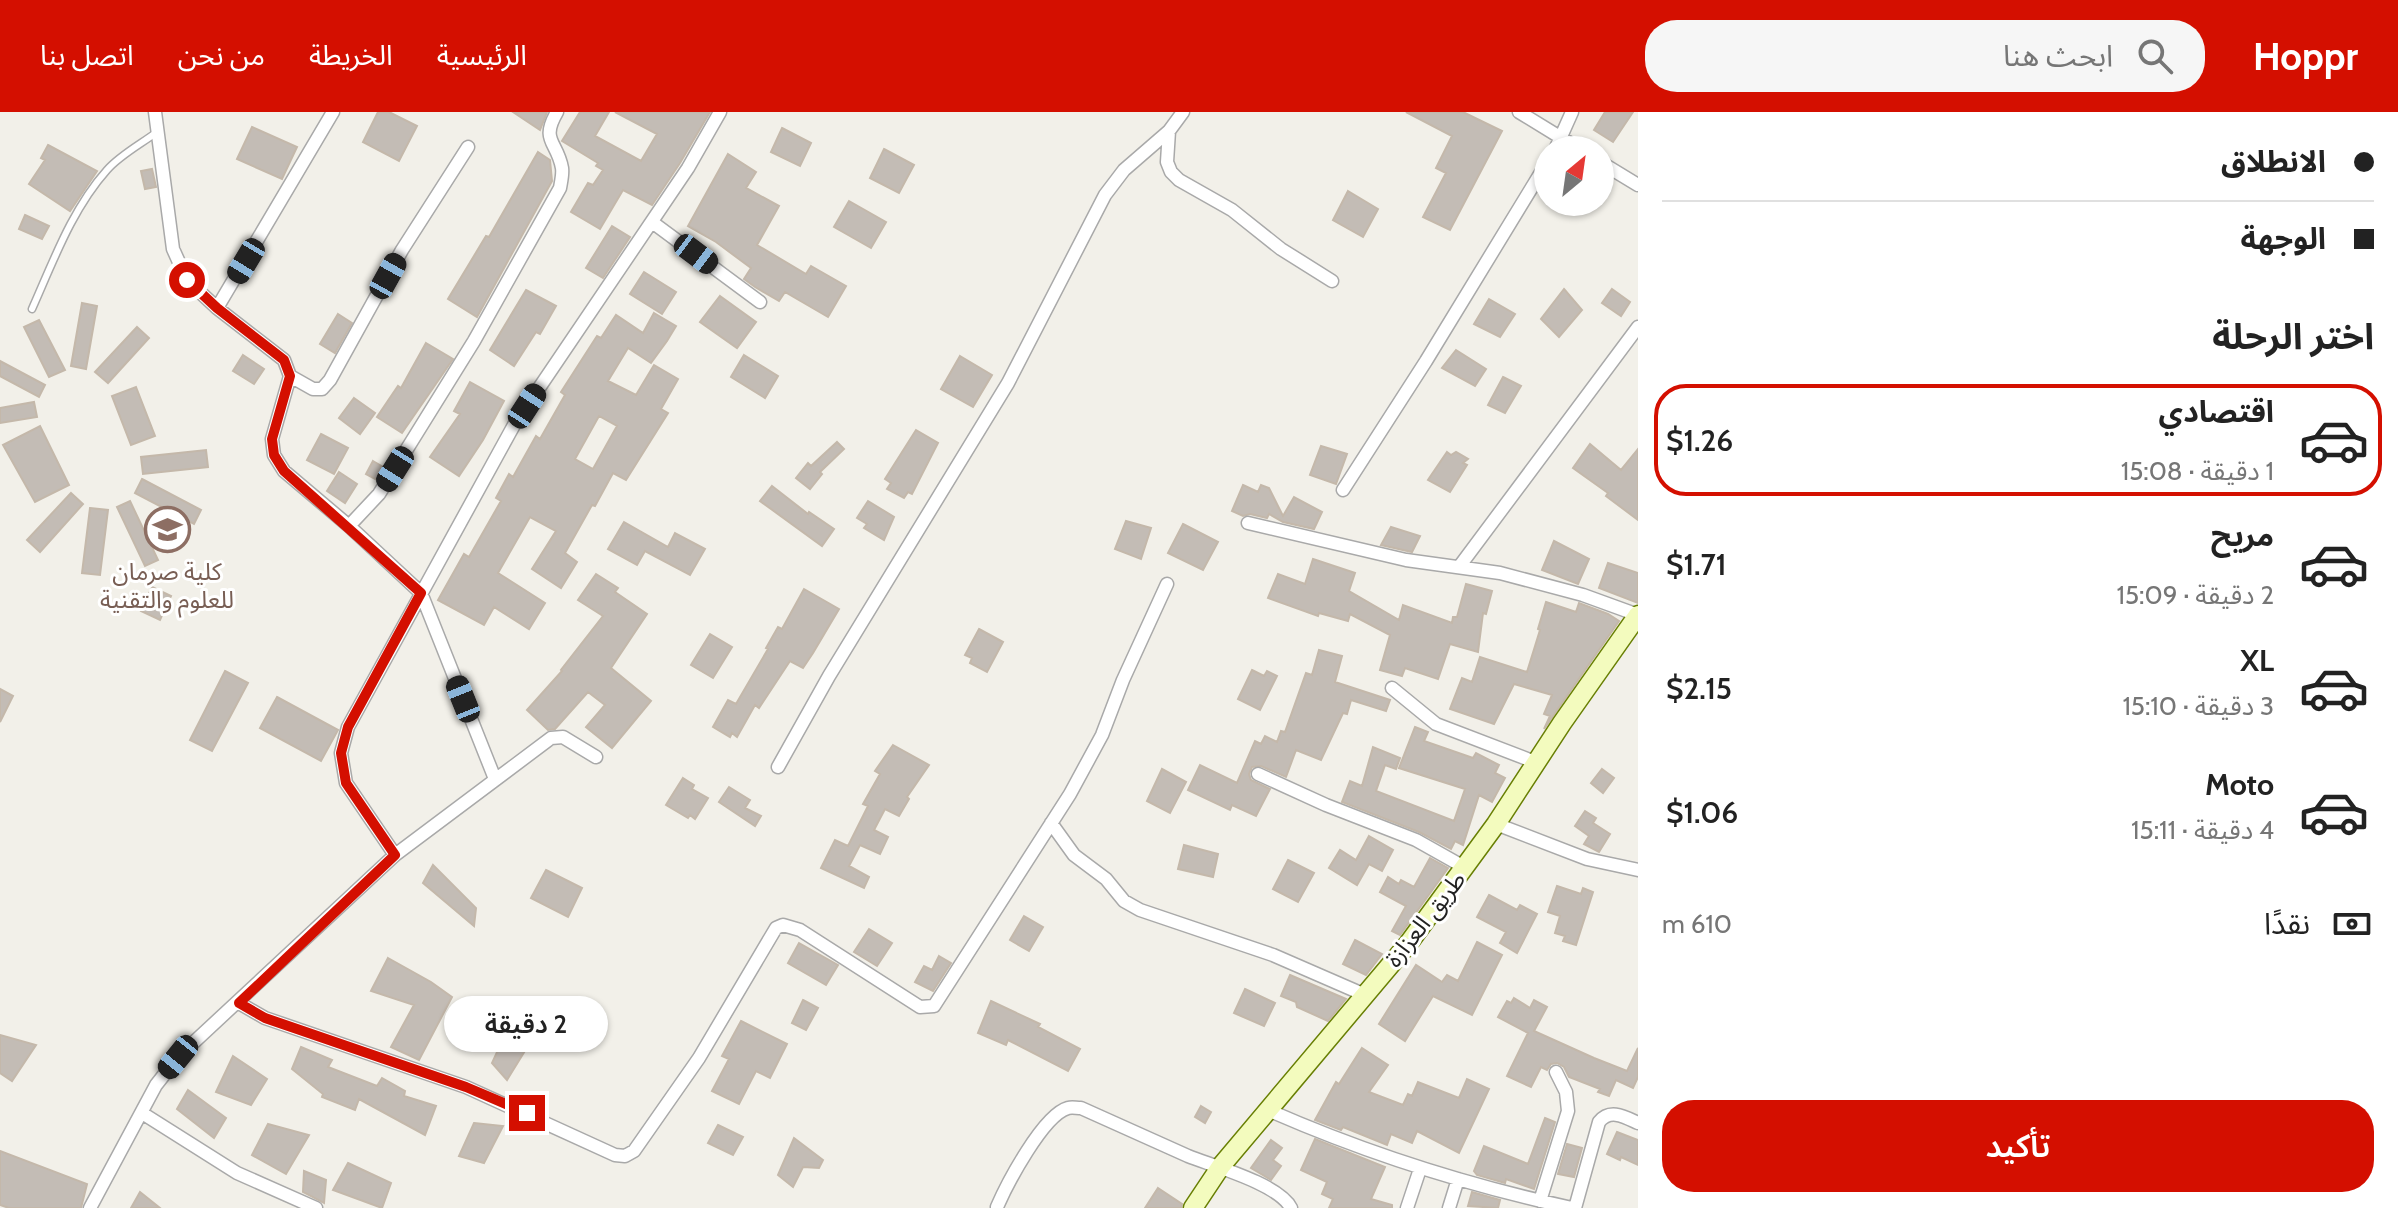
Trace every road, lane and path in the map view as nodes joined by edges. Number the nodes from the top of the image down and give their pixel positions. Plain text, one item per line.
1 (155, 112) edge
2 (333, 112) edge
3 (557, 112) edge
4 (720, 112) edge
5 (1183, 112) edge
6 (1519, 112) edge
7 (1572, 112) edge
8 (1169, 131) junction
9 (157, 132) junction
10 (1548, 136) edge
11 (1562, 136) edge
12 (468, 147) dead end
13 (1614, 170) edge
14 (1534, 184) edge
15 (1638, 185) edge
16 (652, 222) junction
17 (1332, 281) dead end
18 (760, 302) dead end
19 (217, 308) junction
20 (32, 309) dead end
21 (1638, 327) edge
22 (290, 376) junction
23 (1343, 490) dead end
24 (1248, 523) dead end
25 (349, 526) junction
26 (1459, 567) junction
27 (1167, 584) dead end
28 (421, 593) junction
29 (1638, 615) edge
30 (1392, 688) dead end
31 (596, 757) dead end
32 (1535, 762) junction
33 (778, 767) dead end
34 (1258, 774) dead end
35 (495, 779) junction
36 (1051, 823) junction
37 (1496, 824) junction
38 (395, 855) junction
39 (1464, 867) junction
40 (1638, 870) edge
41 (1365, 995) junction
42 (239, 1003) junction
43 (1556, 1072) dead end
44 (1268, 1110) junction
45 (142, 1113) junction
46 (1638, 1123) edge
47 (1221, 1166) junction
48 (1420, 1169) junction
49 (1458, 1179) junction
50 (1540, 1201) junction
51 (1554, 1206) edge
52 (997, 1207) edge
53 (90, 1208) edge
54 (316, 1208) edge
55 (1193, 1208) edge
56 (1291, 1208) edge
57 (1407, 1208) edge
58 (1449, 1208) edge
59 (1573, 1208) edge

1 - 9 street
2 - 19 street
3 - 25 street
4 - 16 street
5 - 8 street
6 - 10 street
7 - 11 street
8 - 17 street
8 - 33 street
9 - 19 street
9 - 20 lane
12 - 22 street
13 - 15 street
14 - 23 street
16 - 18 street
16 - 28 street
19 - 22 street
21 - 26 street
22 - 25 street
24 - 26 street
25 - 28 street
26 - 29 street
27 - 36 street
28 - 35 street
28 - 38 street
29 - 32 street, طريق العزازة
30 - 32 street
31 - 35 street
32 - 37 street, طريق العزازة
34 - 39 street
35 - 38 street
36 - 41 street
36 - 42 street
37 - 39 street, طريق العزازة
37 - 40 street
38 - 42 street
39 - 41 street, طريق العزازة
41 - 44 street, طريق العزازة
42 - 45 street
43 - 50 street
44 - 47 street, طريق العزازة
44 - 48 street
45 - 53 street
45 - 54 street
46 - 59 street
47 - 52 street
47 - 55 street, طريق العزازة
47 - 56 street
48 - 49 street
48 - 57 street
49 - 50 street
49 - 58 street
50 - 51 street
51 - 59 street

